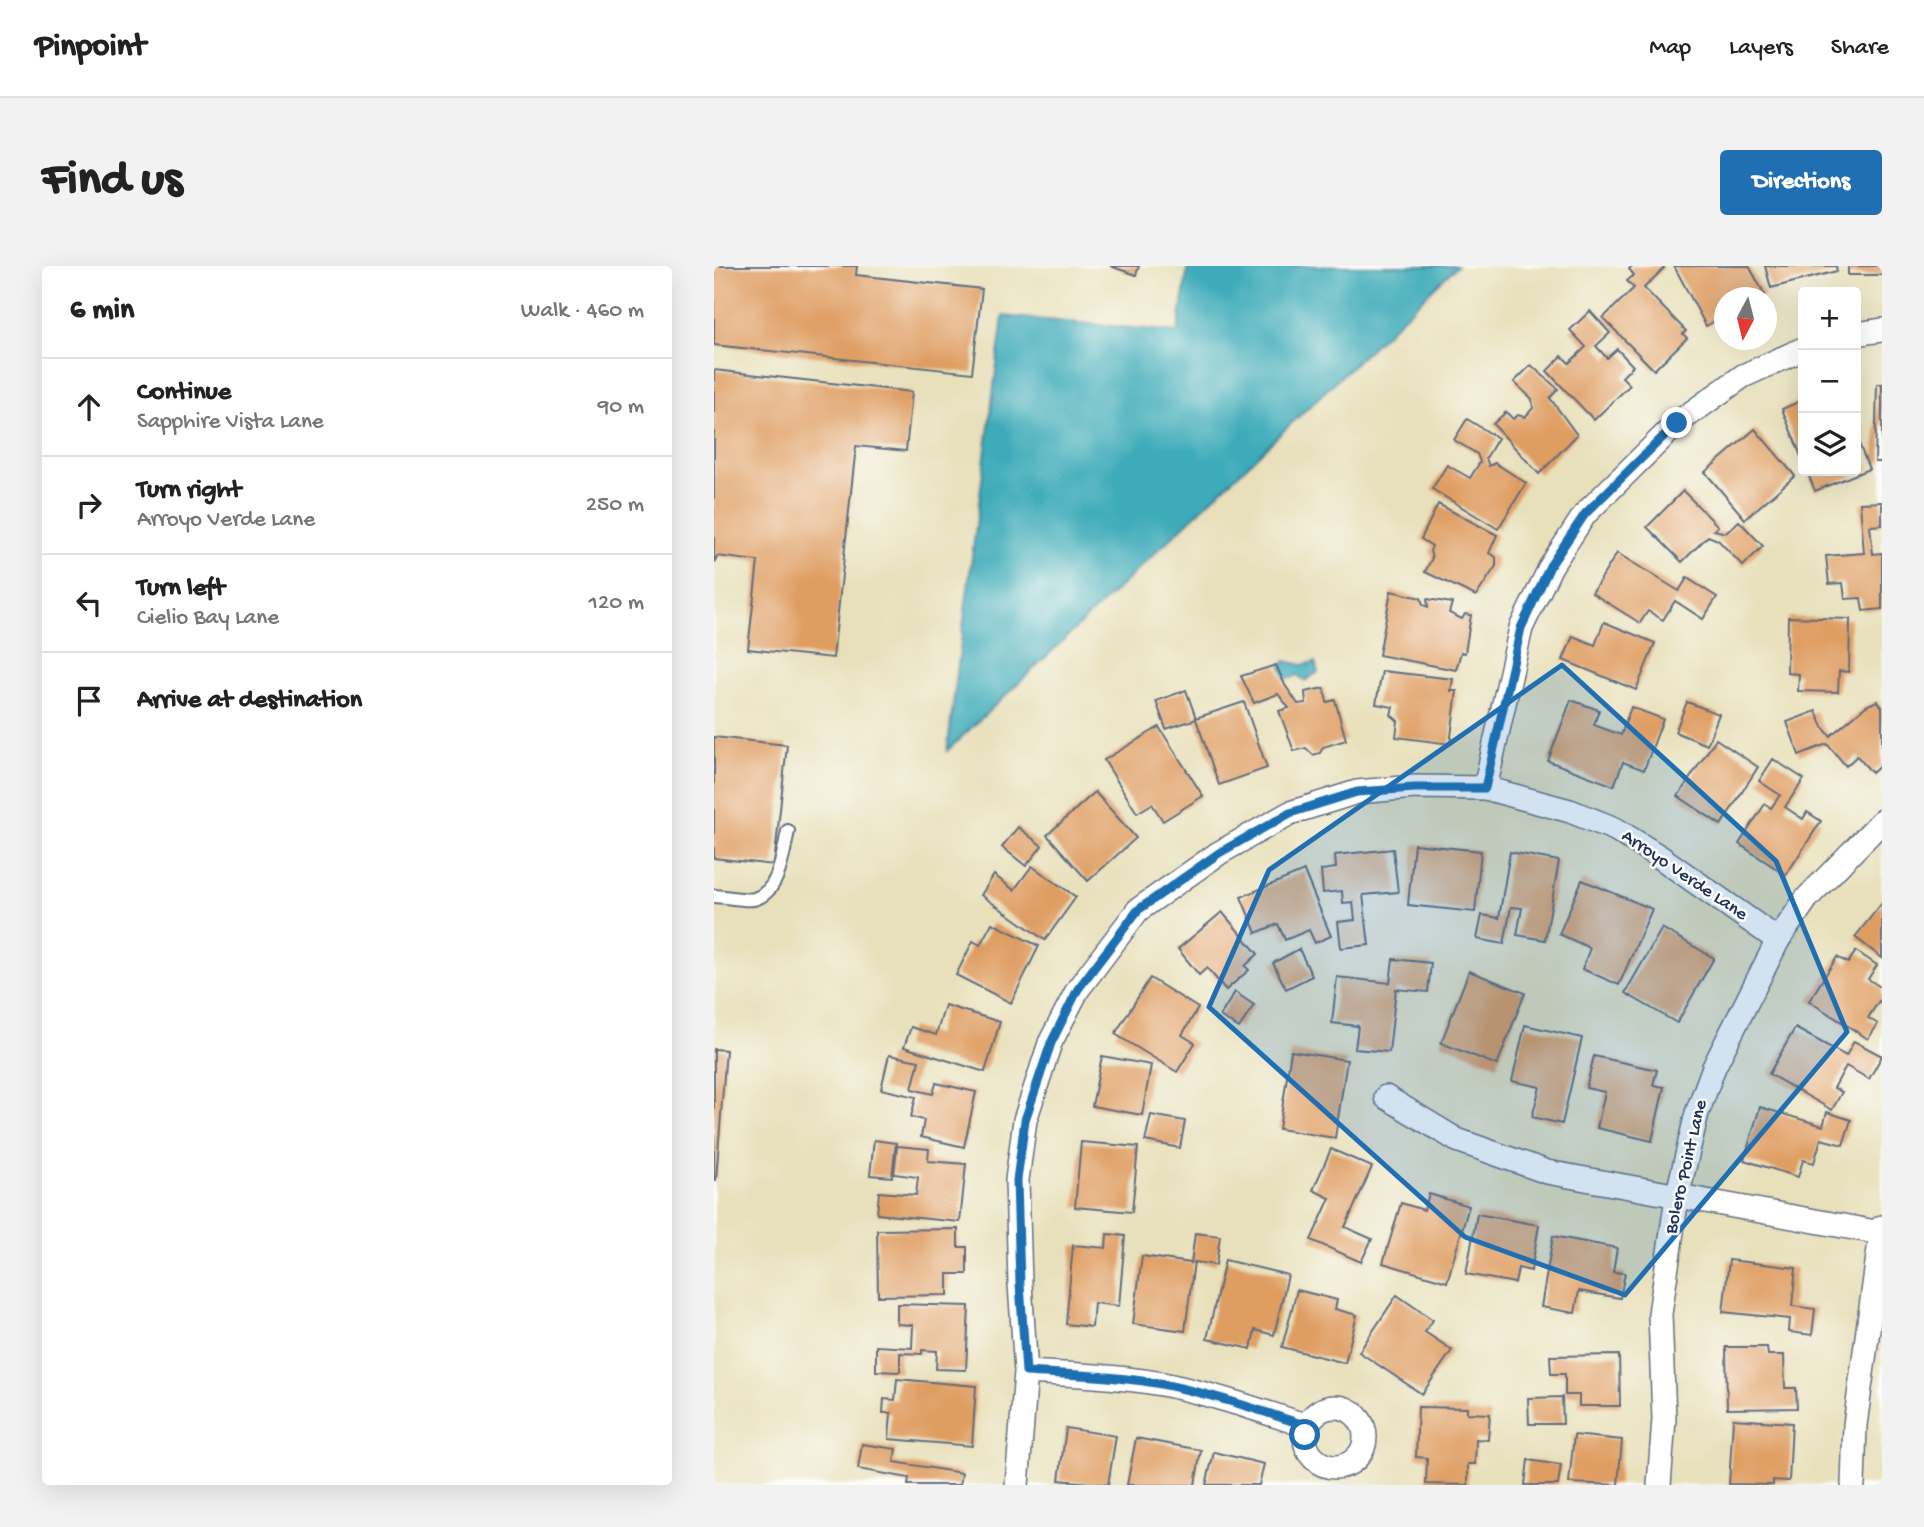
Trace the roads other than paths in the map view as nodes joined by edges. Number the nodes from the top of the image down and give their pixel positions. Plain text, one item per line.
1 (1882, 330) edge
2 (1861, 333) edge
3 (1801, 350) edge
4 (1485, 788) junction
5 (1882, 821) edge
6 (788, 831) dead end
7 (714, 896) edge
8 (1778, 940) junction
9 (1386, 1097) dead end
10 (1677, 1197) junction
11 (1881, 1230) edge
12 (1026, 1372) junction
13 (1307, 1426) dead end
14 (1017, 1485) edge
15 (1660, 1485) edge
16 (1853, 1485) edge

1 - 2 street
3 - 4 street
4 - 8 street, Arroyo Verde Lane
4 - 12 street, Arroyo Verde Lane
5 - 8 street, Bolero Point Lane
6 - 7 lane
8 - 10 street, Bolero Point Lane
9 - 10 street
10 - 11 street
10 - 15 street, Bolero Point Lane
11 - 16 street
12 - 13 street
12 - 14 street, Arroyo Verde Lane

